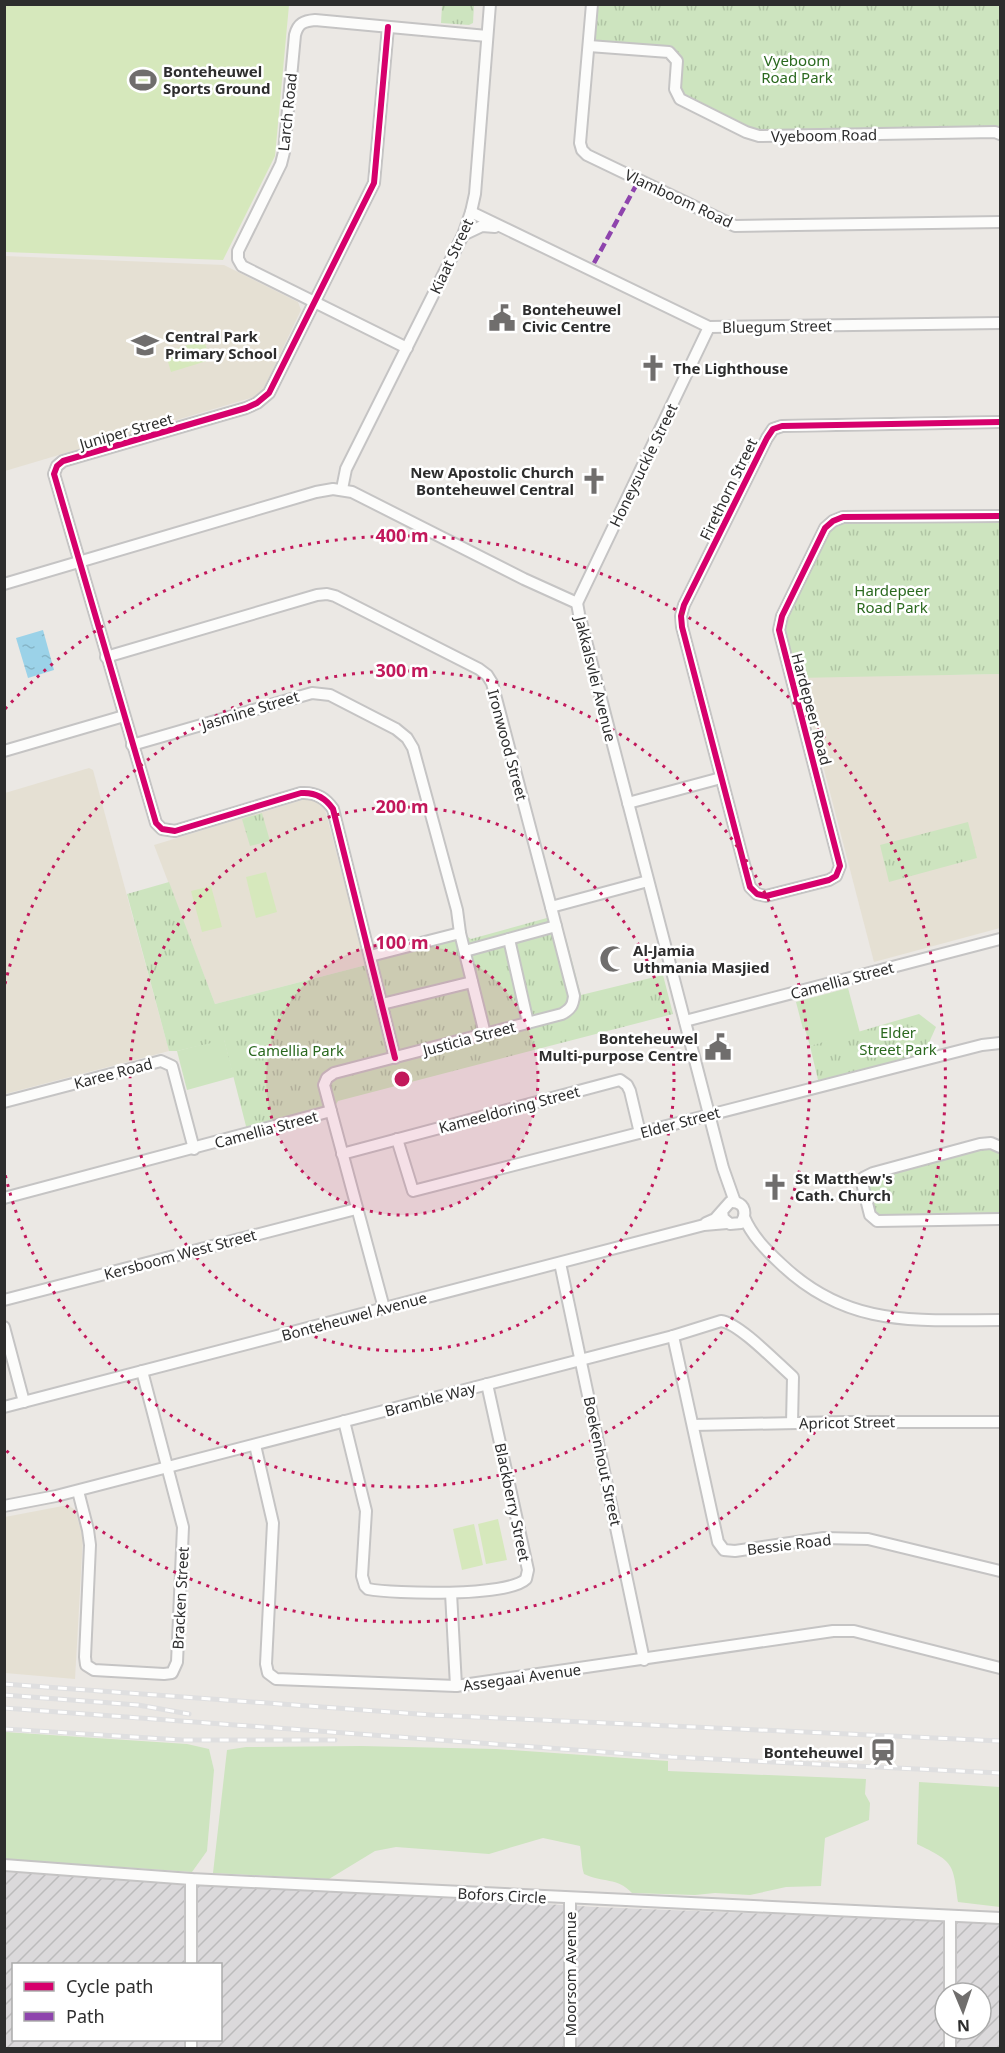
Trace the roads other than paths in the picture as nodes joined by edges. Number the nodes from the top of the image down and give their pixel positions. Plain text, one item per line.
1 (490, 4) edge
2 (592, 4) edge
3 (388, 27) junction
4 (488, 36) junction
5 (589, 46) junction
6 (1000, 134) edge
7 (471, 212) junction
8 (1000, 222) edge
9 (501, 228) junction
10 (462, 235) junction
11 (315, 303) junction
12 (1000, 323) edge
13 (709, 327) junction
14 (406, 348) junction
15 (1000, 422) edge
16 (342, 489) junction
17 (1000, 516) edge
18 (78, 562) junction
19 (4, 584) edge
20 (577, 603) junction
21 (106, 657) junction
22 (124, 716) junction
23 (132, 746) junction
24 (4, 751) edge
25 (721, 777) junction
26 (628, 803) junction
27 (648, 881) junction
28 (551, 907) junction
29 (556, 926) junction
30 (460, 933) junction
31 (509, 939) junction
32 (1000, 939) edge
33 (465, 951) junction
34 (370, 956) junction
35 (472, 982) junction
36 (382, 1004) junction
37 (574, 1004) joint
38 (685, 1021) junction
39 (528, 1023) junction
40 (485, 1034) junction
41 (1000, 1043) edge
42 (395, 1058) junction
43 (4, 1102) edge
44 (331, 1111) junction
45 (709, 1115) junction
46 (640, 1133) junction
47 (397, 1139) junction
48 (1000, 1147) edge
49 (194, 1149) junction
50 (342, 1154) junction
51 (4, 1198) edge
52 (728, 1206) junction
53 (356, 1209) junction
54 (744, 1217) junction
55 (1000, 1219) edge
56 (731, 1224) junction
57 (704, 1225) junction
58 (765, 1250) junction
59 (560, 1263) junction
60 (4, 1300) edge
61 (384, 1308) junction
62 (1000, 1320) edge
63 (4, 1327) edge
64 (673, 1336) junction
65 (581, 1360) junction
66 (142, 1371) junction
67 (487, 1384) junction
68 (24, 1402) junction
69 (4, 1407) edge
70 (344, 1421) junction
71 (1000, 1422) edge
72 (792, 1423) junction
73 (693, 1425) junction
74 (255, 1445) junction
75 (168, 1467) junction
76 (78, 1491) junction
77 (4, 1506) edge
78 (1000, 1571) edge
79 (451, 1593) junction
80 (644, 1660) junction
81 (1000, 1668) edge
82 (456, 1686) junction
83 (4, 1865) edge
84 (191, 1880) junction
85 (570, 1899) junction
86 (950, 1916) junction
87 (1000, 1918) edge
88 (191, 1963) edge
89 (950, 1981) edge
90 (570, 2049) edge

1 - 4 street, Kiaat Street
2 - 5 street, Vlamboom Road
3 - 4 street, Larch Road
3 - 11 street, Juniper Street
3 - 11 street, Larch Road
4 - 7 street, Kiaat Street
5 - 6 street, Vyeboom Road
5 - 8 street, Vlamboom Road
7 - 9 street, Bluegum Street
7 - 10 street, Kiaat Street
9 - 10 street
9 - 13 street, Bluegum Street
10 - 14 street, Kiaat Street
11 - 14 street, Larch Road
11 - 18 street, Juniper Street
12 - 13 street, Bluegum Street
13 - 20 street, Honeysuckle Street
14 - 16 street, Kiaat Street
15 - 25 street, Firethorn Street
16 - 18 street
16 - 20 street, Jakkalsvlei Avenue
17 - 25 street, Hardepeer Road
18 - 19 street
18 - 21 street, Juniper Street
20 - 26 street, Jakkalsvlei Avenue
21 - 22 street, Juniper Street
21 - 28 street, Ironwood Street
22 - 23 street, Juniper Street
22 - 24 street
23 - 30 street, Jasmine Street
23 - 34 street, Juniper Street
25 - 26 street
26 - 27 street, Jakkalsvlei Avenue
27 - 28 street
27 - 38 street, Jakkalsvlei Avenue
28 - 29 street, Ironwood Street
29 - 31 street
29 - 37 street, Ironwood Street
30 - 33 street, Jasmine Street
30 - 34 street
31 - 33 street
31 - 39 street
32 - 38 street, Camellia Street
33 - 35 street, Jasmine Street
34 - 36 street
35 - 36 street
35 - 40 street, Jasmine Street
36 - 42 street
37 - 39 street, Justicia Street
38 - 45 street, Jakkalsvlei Avenue
39 - 40 street, Justicia Street
40 - 42 street, Justicia Street
41 - 45 street, Elder Street
42 - 44 street, Justicia Street
43 - 49 street, Karee Road
44 - 49 street, Camellia Street
44 - 50 street, Camellia Street
45 - 46 street, Elder Street
45 - 52 street, Jakkalsvlei Avenue
46 - 47 street, Elder Street
46 - 47 street, Kameeldoring Street
47 - 50 street, Kameeldoring Street
48 - 55 street
49 - 51 street, Camellia Street
50 - 53 street, Camellia Street
52 - 54 street
52 - 56 street
52 - 57 street, Bonteheuwel Avenue
53 - 60 street, Kersboom West Street
53 - 61 street, Camellia Street
54 - 56 street
54 - 58 street
56 - 57 street, Bonteheuwel Avenue
56 - 58 street
57 - 59 street, Bonteheuwel Avenue
58 - 62 street
59 - 61 street, Bonteheuwel Avenue
59 - 65 street, Boekenhout Street
61 - 66 street, Bonteheuwel Avenue
63 - 68 street
64 - 65 street, Bramble Way
64 - 72 street, Bramble Way
64 - 73 street, Bessie Road
65 - 67 street, Bramble Way
65 - 80 street, Boekenhout Street
66 - 68 street, Bonteheuwel Avenue
66 - 75 street, Bracken Street
67 - 70 street, Bramble Way
67 - 79 street, Blackberry Street
68 - 69 street, Bonteheuwel Avenue
70 - 74 street, Bramble Way
70 - 79 street, Blackberry Street
71 - 72 street, Apricot Street
72 - 73 street, Apricot Street
73 - 78 street, Bessie Road
74 - 75 street, Bramble Way
74 - 82 street, Assegaai Avenue
75 - 76 street, Bramble Way
75 - 76 street, Bracken Street
76 - 77 street, Bramble Way
79 - 82 street
80 - 81 street, Assegaai Avenue
80 - 82 street, Assegaai Avenue
83 - 84 street, Bofors Circle
84 - 85 street, Bofors Circle
84 - 88 street
85 - 86 street, Bofors Circle
85 - 90 street, Moorsom Avenue
86 - 87 street, Bofors Circle
86 - 89 street

